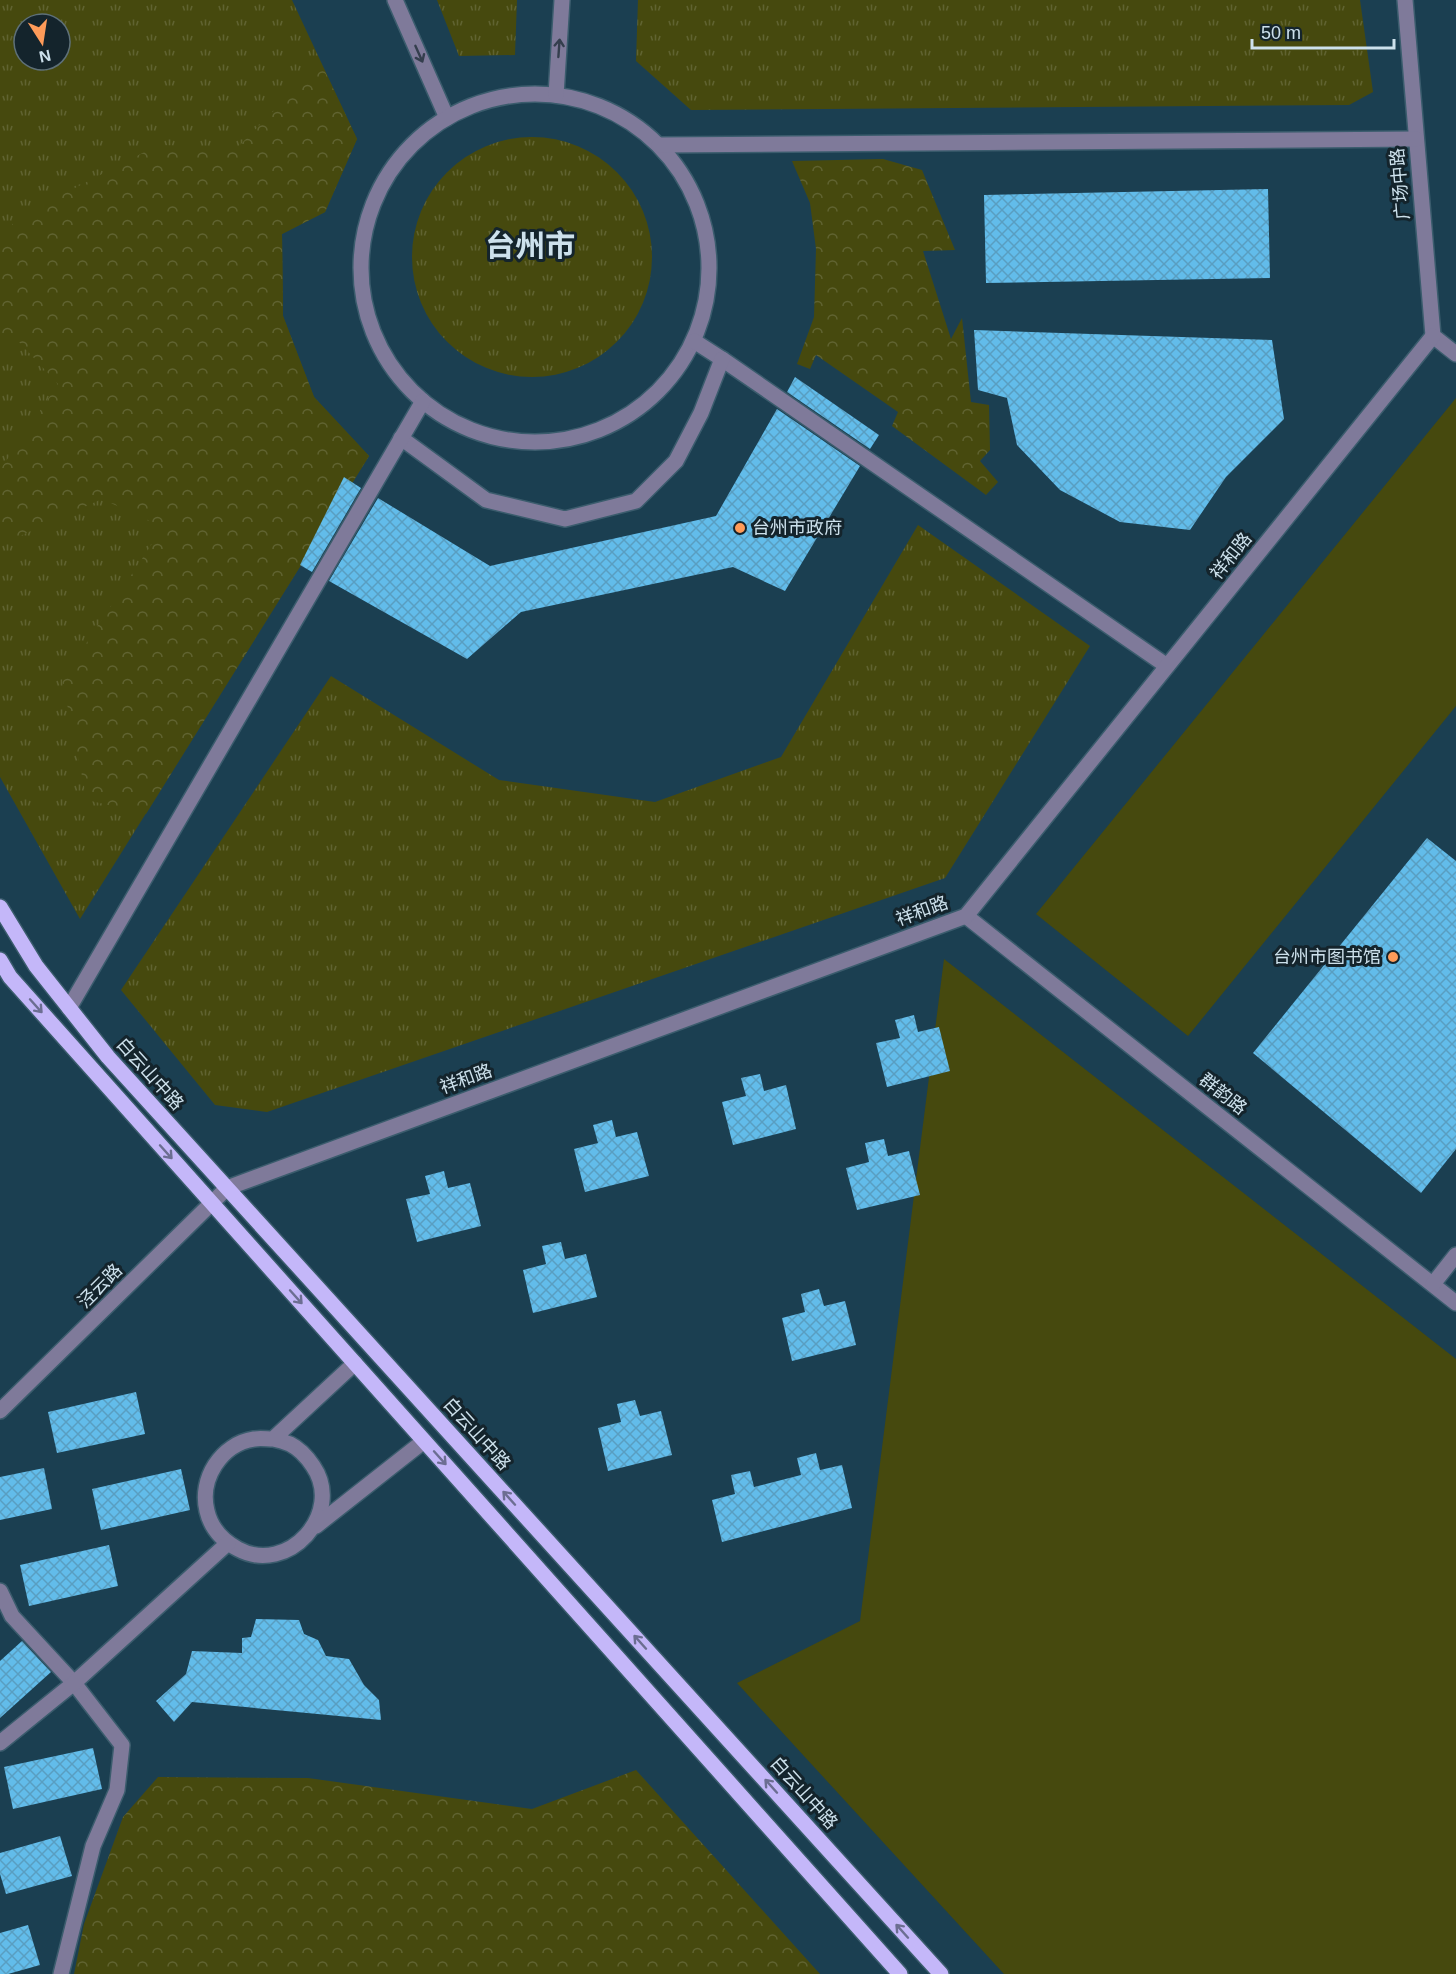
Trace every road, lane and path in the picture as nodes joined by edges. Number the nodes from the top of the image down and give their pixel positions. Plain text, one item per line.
1 (395, 0) edge
2 (562, 0) edge
3 (1405, 0) edge
4 (556, 95) junction
5 (447, 118) junction
6 (1416, 139) junction
7 (659, 145) junction
8 (1433, 336) junction
9 (693, 341) junction
10 (1456, 354) edge
11 (722, 359) junction
12 (423, 401) junction
13 (401, 438) junction
14 (1167, 666) junction
15 (0, 907) edge
16 (966, 916) junction
17 (0, 960) edge
18 (69, 1008) junction
19 (227, 1188) junction
20 (211, 1202) junction
21 (1456, 1255) edge
22 (1432, 1284) junction
23 (1456, 1304) edge
24 (355, 1363) junction
25 (0, 1411) edge
26 (273, 1439) junction
27 (424, 1441) junction
28 (314, 1528) junction
29 (228, 1543) junction
30 (0, 1592) edge
31 (74, 1683) junction
32 (0, 1743) edge
33 (61, 1974) edge
34 (900, 1974) edge
35 (941, 1974) edge

1 -> 5 street
4 -> 2 street
3 - 6 street, 广场中路
4 - 5 street
4 - 7 street
5 - 12 street
6 - 7 street
6 - 8 street, 广场中路
7 - 9 street
8 - 10 street
8 - 14 street, 祥和路
9 - 11 street
9 - 12 street
11 - 13 street
11 - 14 street
12 - 13 street
13 - 18 street
14 - 16 street, 祥和路
15 - 18 main road, 白云山中路
16 - 19 street, 祥和路
16 - 22 street, 群韵路
17 -> 20 main road
18 - 19 main road, 白云山中路
19 - 20 street, 泾云路
35 -> 19 main road, 白云山中路
20 -> 24 main road
20 - 25 street, 泾云路
21 - 22 street
22 - 23 street, 群韵路
24 - 26 street
24 - 27 main road
26 - 28 street
26 - 29 street
27 - 28 street
27 -> 34 main road
28 - 29 street
29 - 31 street
30 - 31 street
31 - 32 street
31 - 33 street

